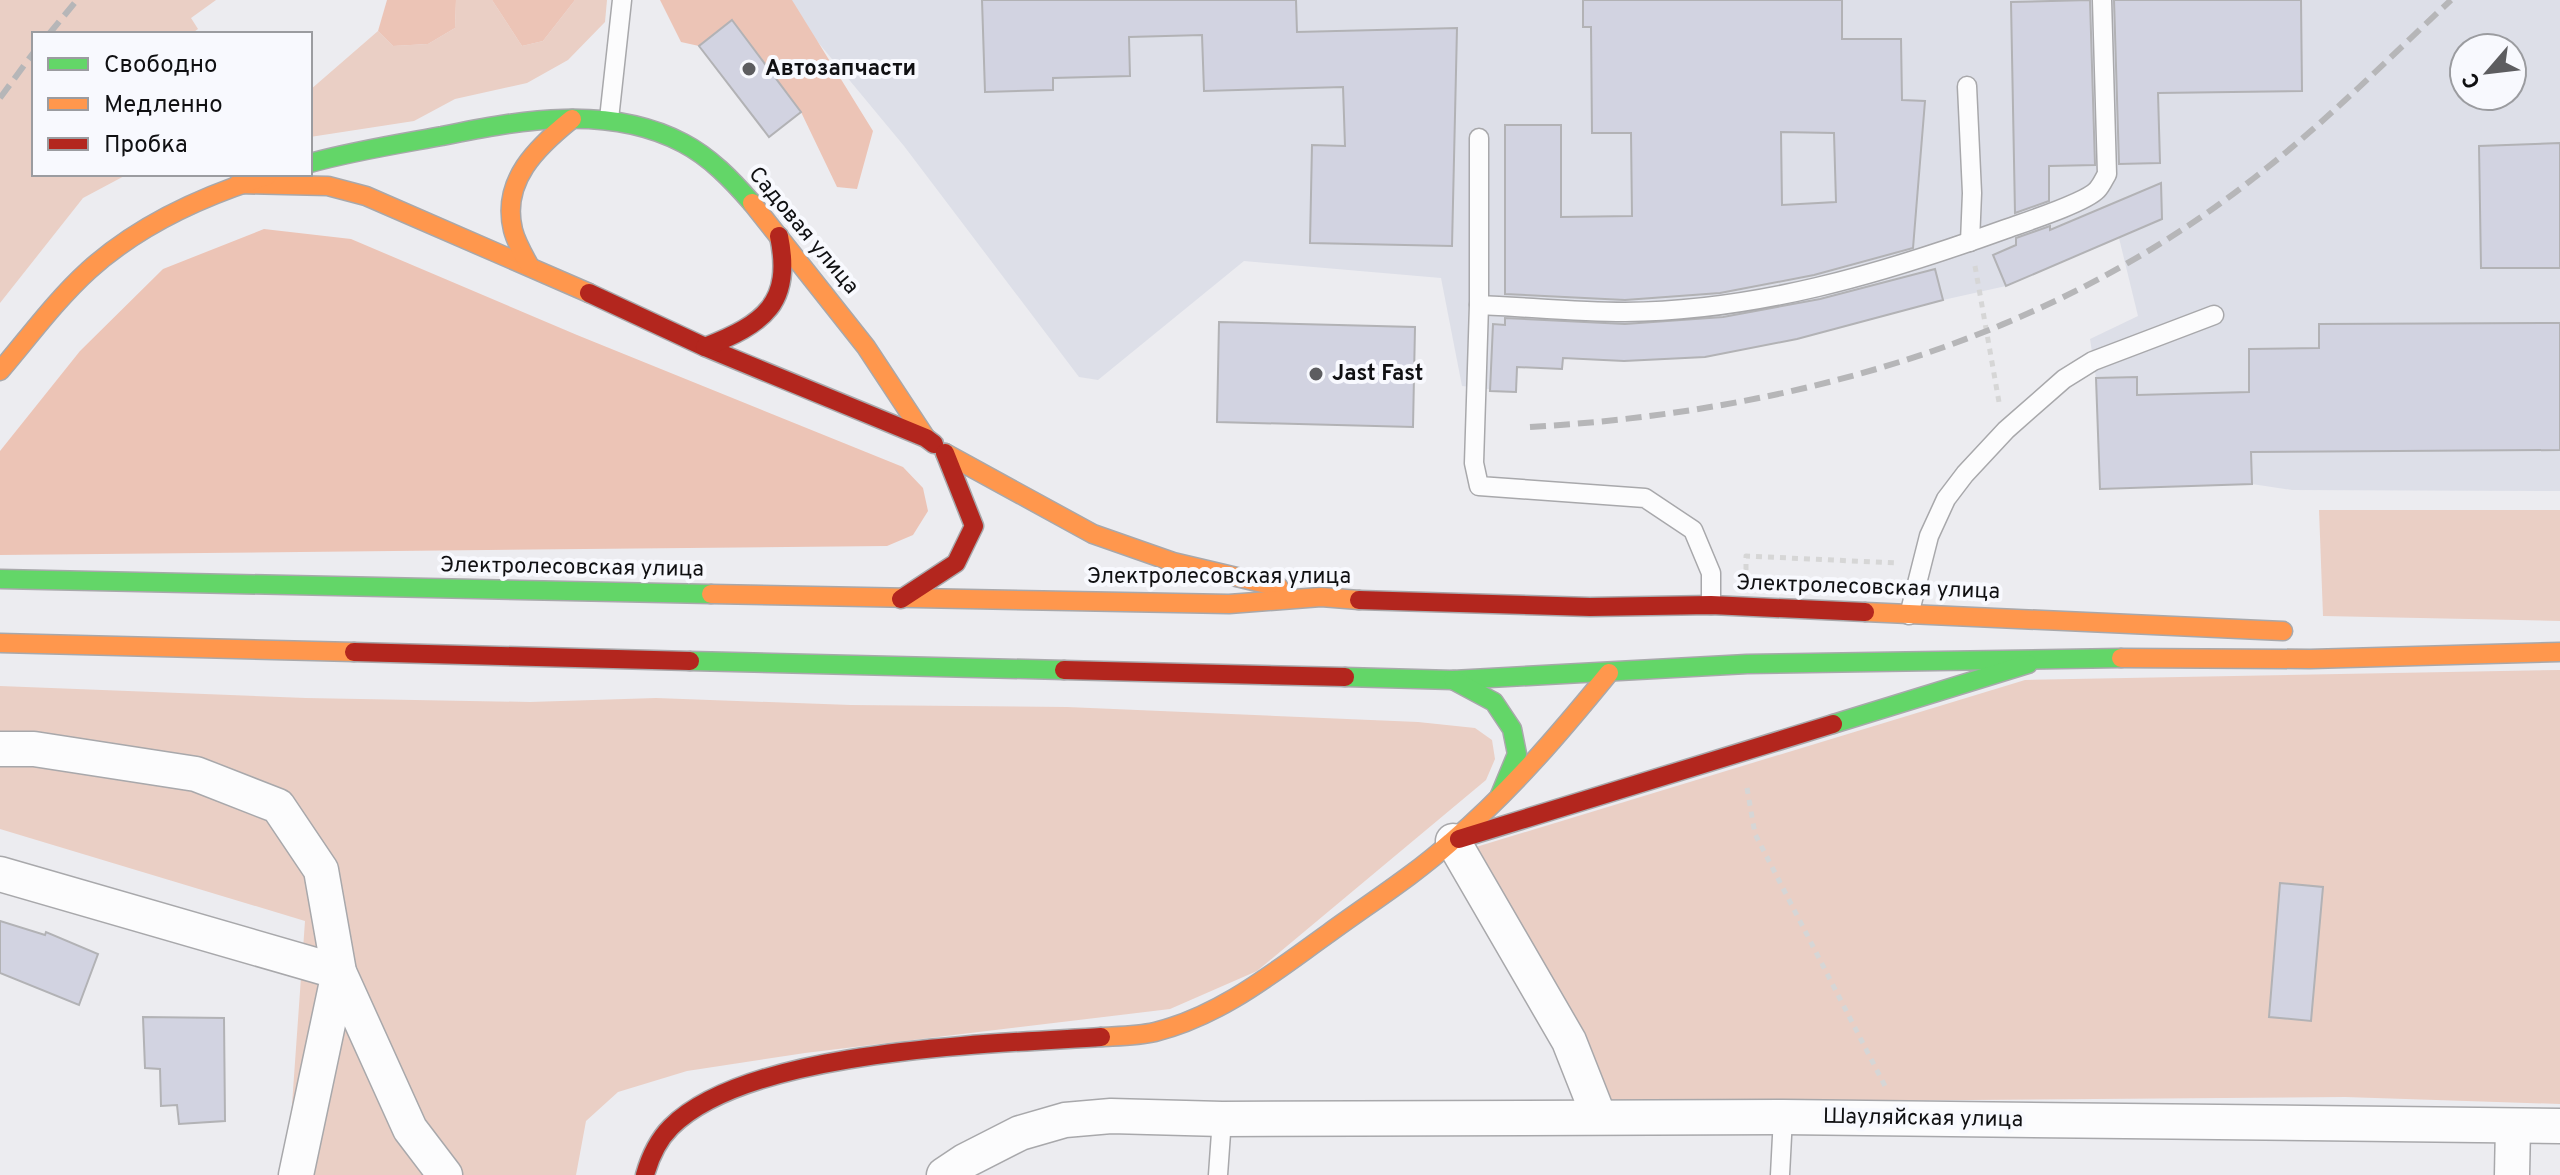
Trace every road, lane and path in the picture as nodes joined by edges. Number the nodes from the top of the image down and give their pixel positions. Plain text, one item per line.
1 (622, 0) edge
2 (2102, 0) edge
3 (1967, 86) dead end
4 (572, 119) junction
5 (609, 119) junction
6 (1479, 138) dead end
7 (312, 163) edge
8 (265, 176) edge
9 (238, 184) junction
10 (779, 236) junction
11 (1970, 242) junction
12 (529, 265) junction
13 (1479, 305) junction
14 (2214, 315) dead end
15 (705, 347) junction
16 (0, 371) edge
17 (2006, 430) junction
18 (926, 438) junction
19 (945, 453) junction
20 (1922, 564) junction
21 (0, 579) edge
22 (1321, 597) junction
23 (901, 599) junction
24 (1711, 605) junction
25 (1747, 607) junction
26 (1909, 615) junction
27 (2309, 632) dead end
28 (2383, 639) dead end
29 (0, 643) edge
30 (1611, 647) dead end
31 (2533, 652) junction
32 (2560, 652) edge
33 (2046, 658) junction
34 (1609, 673) junction
35 (1453, 680) junction
36 (0, 749) edge
37 (1746, 751) junction
38 (1500, 795) junction
39 (1453, 841) junction
40 (0, 874) edge
41 (339, 972) junction
42 (1599, 1117) junction
43 (1783, 1117) junction
44 (1222, 1119) junction
45 (1902, 1119) junction
46 (2513, 1126) junction
47 (2560, 1126) edge
48 (296, 1175) edge
49 (445, 1175) edge
50 (645, 1175) edge
51 (944, 1175) edge
52 (1218, 1175) edge
53 (1780, 1175) edge
54 (2512, 1175) edge

1 - 5 lane
2 - 11 lane
3 - 11 lane
4 - 5 main road, Садовая улица
4 - 7 main road, Садовая улица
4 - 12 main road
5 - 10 main road, Садовая улица
6 - 13 lane
8 - 9 main road, Садовая улица
9 - 12 main road, Садовая улица
9 - 16 main road, Садовая улица
10 - 15 main road
10 - 18 main road, Садовая улица
11 - 13 lane
11 - 17 path
12 - 15 main road, Садовая улица
13 - 24 lane
14 - 17 lane
15 - 18 main road, Садовая улица
17 - 20 lane
18 - 19 main road, Садовая улица
19 - 22 main road, Садовая улица
19 - 23 main road
20 - 25 path
20 - 26 lane
21 - 23 main road, Электролесовская улица
22 - 23 main road, Электролесовская улица
22 - 24 main road, Электролесовская улица
24 - 25 main road, Электролесовская улица
25 - 26 main road, Электролесовская улица
26 - 27 main road, Электролесовская улица
28 - 31 main road
29 - 35 main road
30 - 34 main road
31 - 32 main road
31 - 33 main road
33 - 34 main road
33 - 37 main road
34 - 35 main road
34 - 38 main road
35 - 38 main road
36 - 41 street
37 - 39 main road
37 - 45 path
38 - 39 main road
39 - 42 street
39 - 50 main road
40 - 41 street
41 - 48 street
41 - 49 street
42 - 43 street, Шауляйская улица
42 - 44 street, Шауляйская улица
43 - 45 street, Шауляйская улица
43 - 53 lane
44 - 51 street, Шауляйская улица
44 - 52 lane
45 - 46 street, Шауляйская улица
46 - 47 street, Шауляйская улица
46 - 54 street

